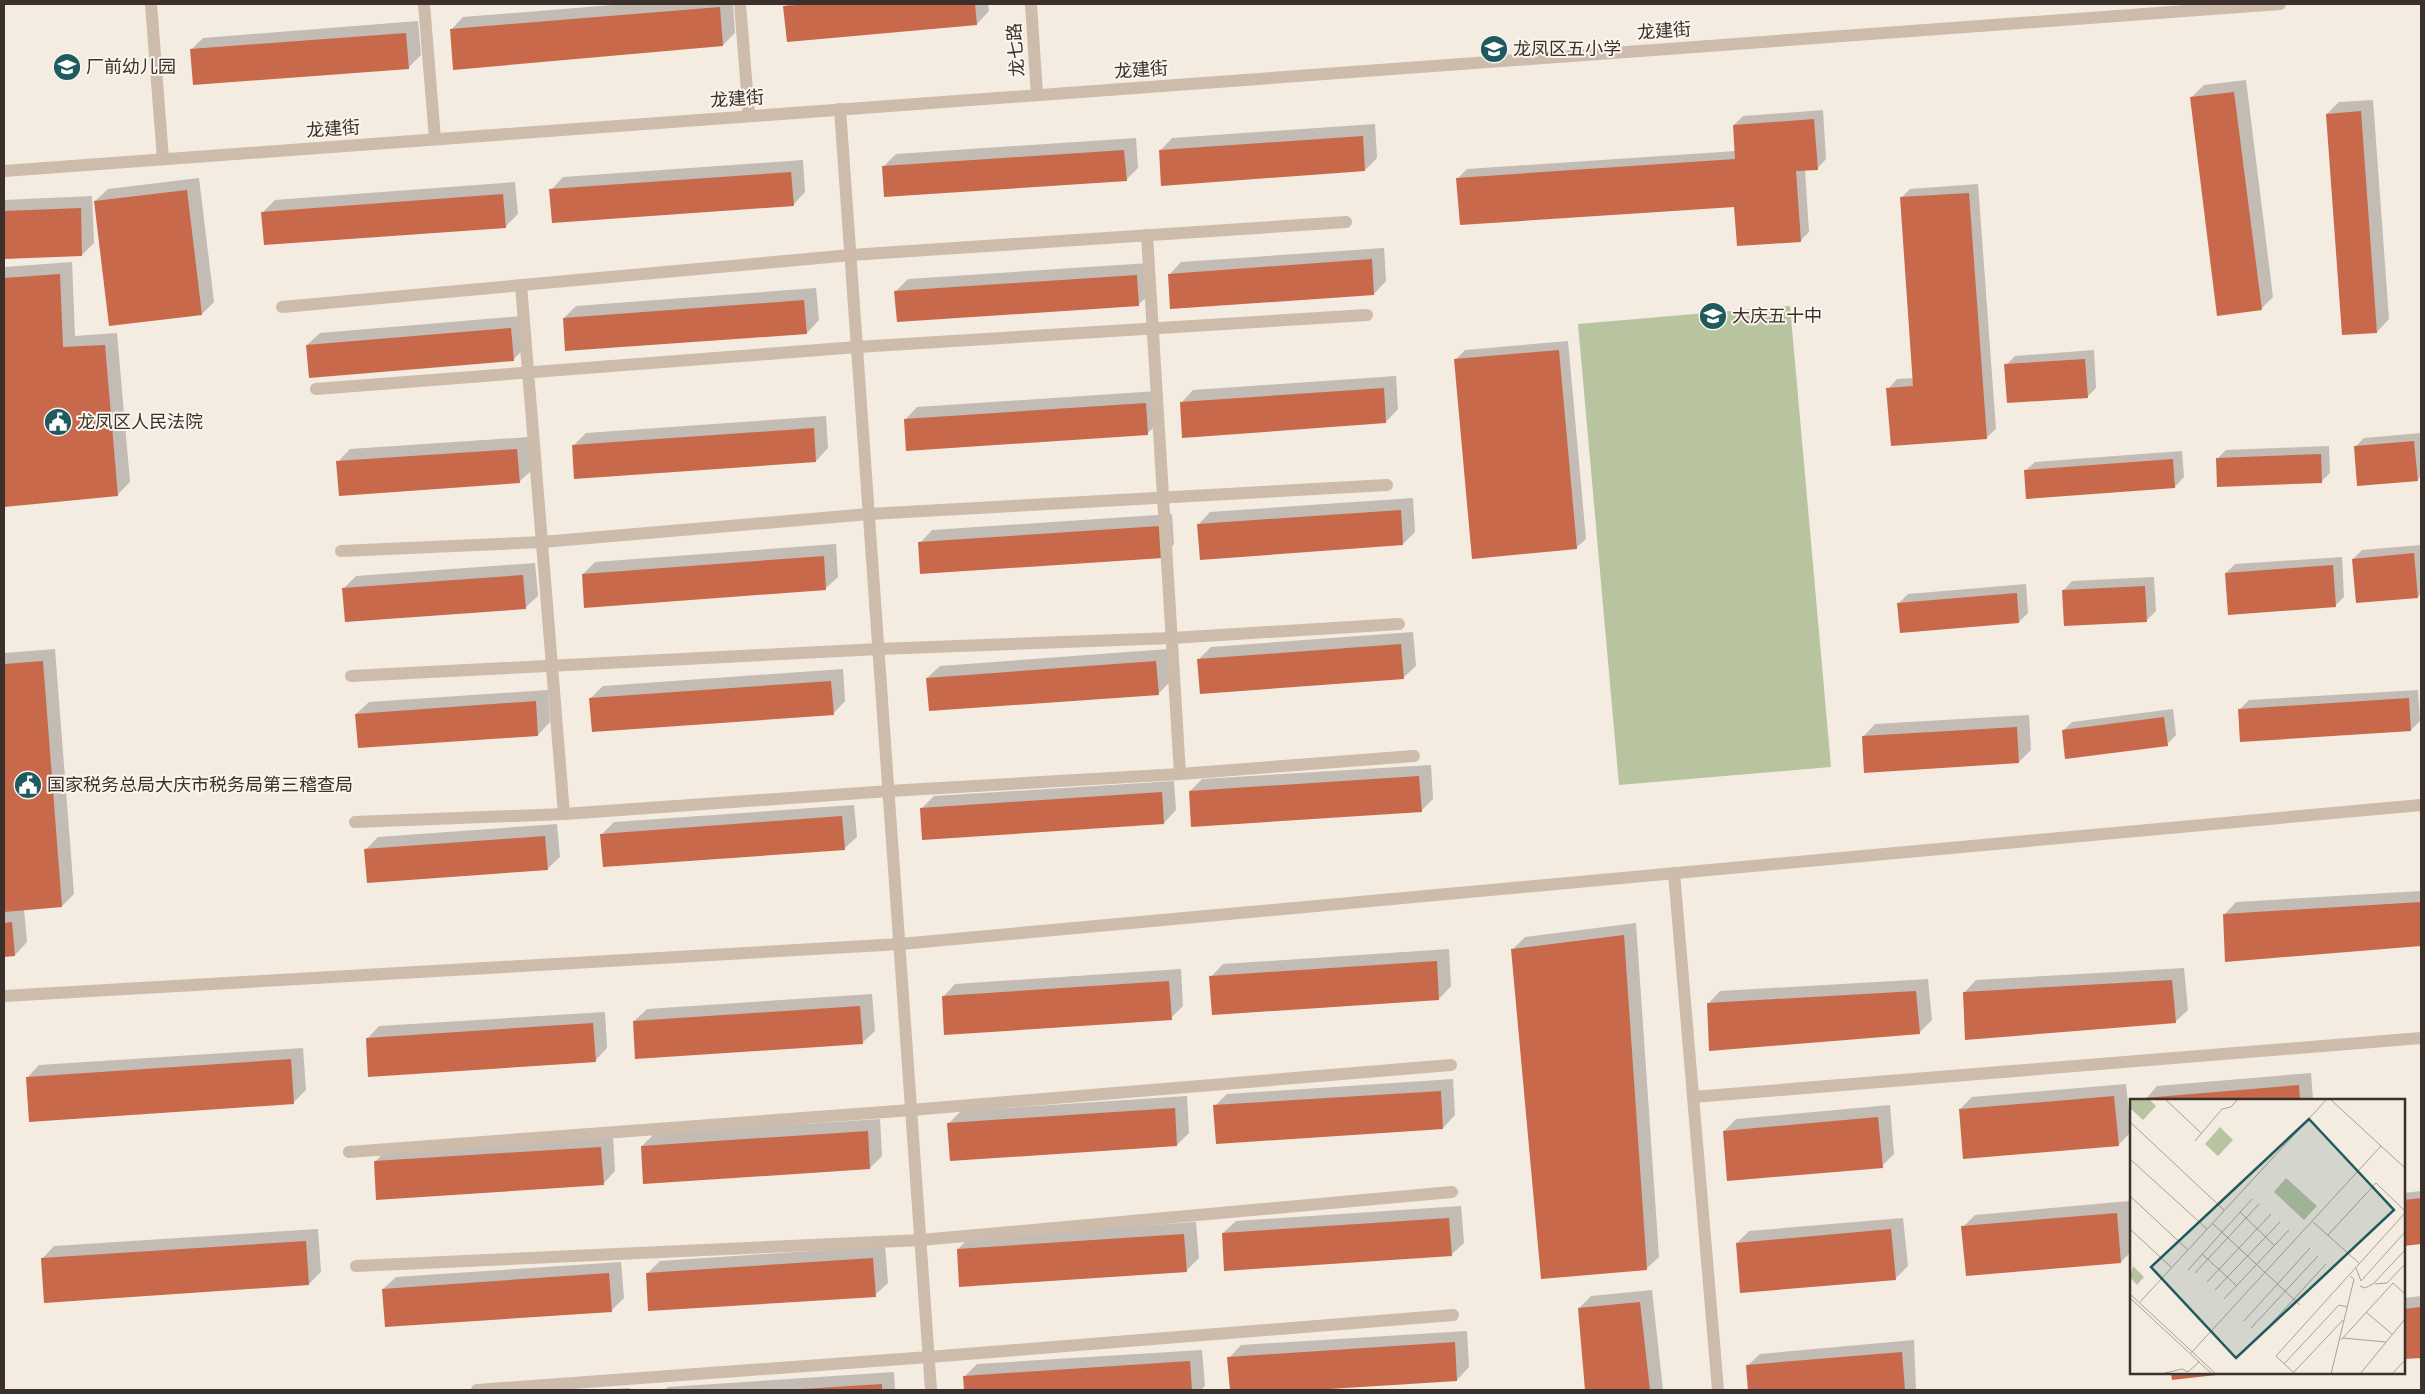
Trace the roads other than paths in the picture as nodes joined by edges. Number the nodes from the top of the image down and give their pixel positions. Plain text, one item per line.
1 (151, 4) edge
2 (424, 4) edge
3 (740, 4) edge
4 (1031, 4) edge
5 (2280, 4) edge
6 (1037, 95) junction
7 (840, 109) junction
8 (749, 116) junction
9 (435, 139) junction
10 (163, 159) junction
11 (4, 171) edge
12 (1346, 222) dead end
13 (1147, 235) junction
14 (850, 255) junction
15 (521, 285) junction
16 (282, 307) dead end
17 (1368, 315) dead end
18 (1153, 330) junction
19 (857, 347) junction
20 (528, 373) junction
21 (316, 389) dead end
22 (1387, 485) dead end
23 (1163, 497) junction
24 (869, 514) junction
25 (542, 542) junction
26 (341, 551) dead end
27 (1399, 624) dead end
28 (1172, 638) junction
29 (878, 649) junction
30 (552, 665) junction
31 (351, 676) dead end
32 (1414, 756) dead end
33 (1180, 774) junction
34 (889, 790) junction
35 (2421, 805) edge
36 (564, 814) junction
37 (355, 822) dead end
38 (1674, 873) junction
39 (900, 944) junction
40 (4, 996) edge
41 (2421, 1038) edge
42 (1451, 1065) dead end
43 (1693, 1097) junction
44 (911, 1110) junction
45 (349, 1152) dead end
46 (1452, 1192) dead end
47 (921, 1240) junction
48 (356, 1266) dead end
49 (1453, 1315) dead end
50 (929, 1357) junction
51 (477, 1390) edge
52 (931, 1390) edge
53 (1718, 1390) edge

1 - 10 street
2 - 9 street
3 - 8 street
4 - 6 street, 龙七路
5 - 6 street, 龙建街
6 - 7 street, 龙建街
7 - 8 street, 龙建街
7 - 14 street
8 - 9 street, 龙建街
9 - 10 street, 龙建街
10 - 11 street, 龙建街
12 - 13 street
13 - 14 street
13 - 18 street
14 - 15 street
14 - 19 street
15 - 16 street
15 - 20 street
17 - 18 street
18 - 19 street
18 - 23 street
19 - 20 street
19 - 24 street
20 - 21 street
20 - 25 street
22 - 23 street
23 - 24 street
23 - 28 street
24 - 25 street
24 - 29 street
25 - 26 street
25 - 30 street
27 - 28 street
28 - 29 street
28 - 33 street
29 - 30 street
29 - 34 street
30 - 31 street
30 - 36 street
32 - 33 street
33 - 34 street
34 - 36 street
34 - 39 street
35 - 38 street
36 - 37 street
38 - 39 street
38 - 43 street
39 - 40 street
39 - 44 street
41 - 43 street
42 - 44 street
43 - 53 street
44 - 45 street
44 - 47 street
46 - 47 street
47 - 48 street
47 - 50 street
49 - 50 street
50 - 51 street
50 - 52 street

